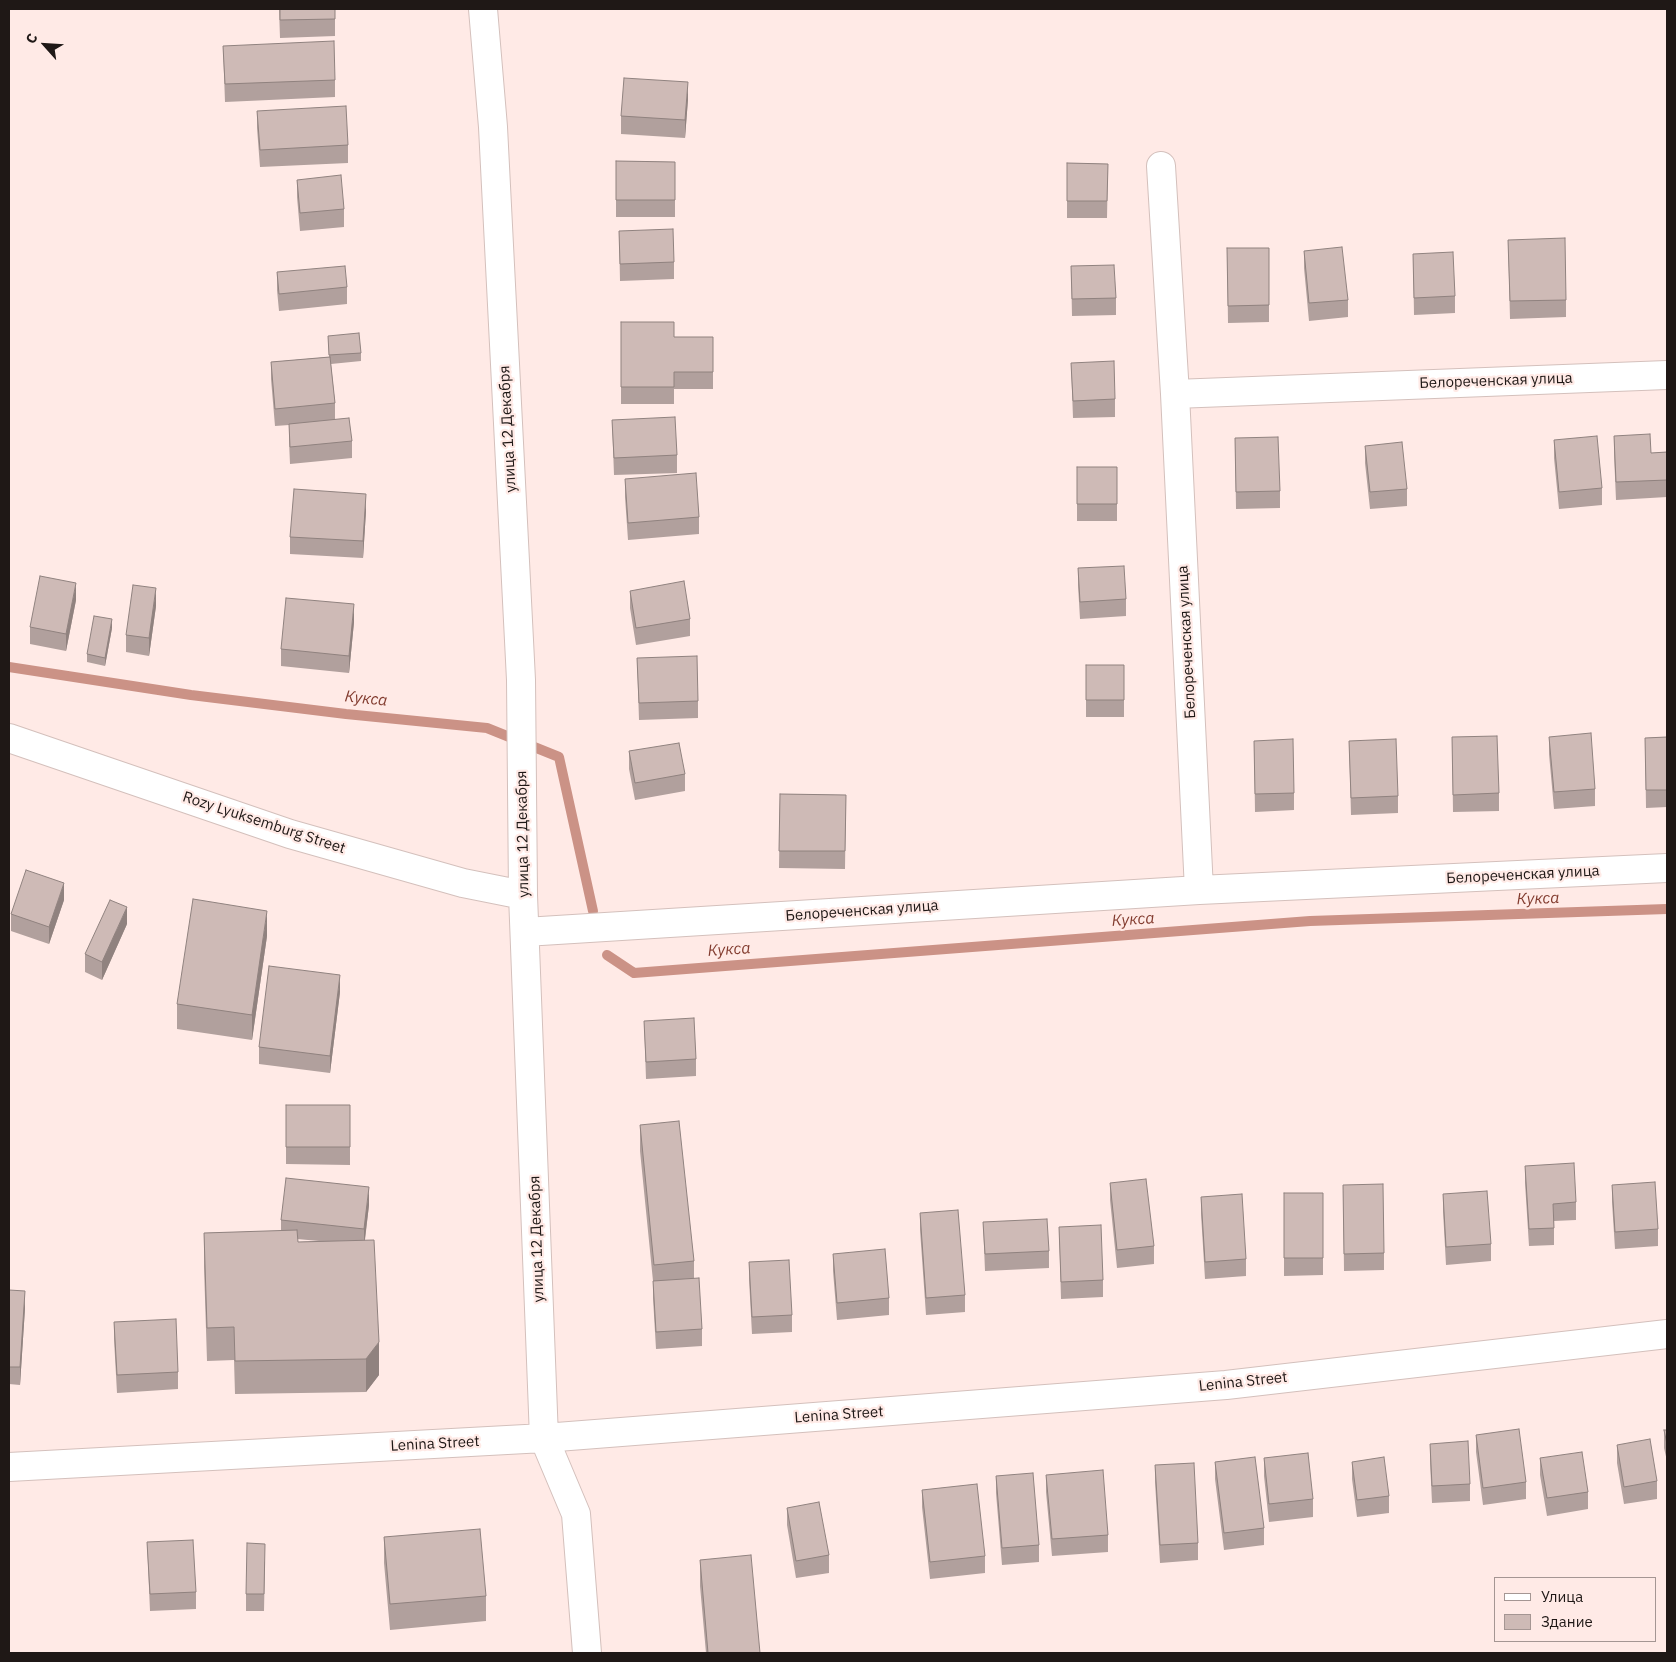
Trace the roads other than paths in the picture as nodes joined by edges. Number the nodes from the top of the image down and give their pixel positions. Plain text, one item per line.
1 (483, 9) edge
2 (1161, 166) dead end
3 (1667, 375) edge
4 (1175, 394) junction
5 (9, 738) edge
6 (1667, 868) edge
7 (1199, 890) junction
8 (523, 895) junction
9 (525, 932) junction
10 (1667, 1334) edge
11 (544, 1438) junction
12 (9, 1467) edge
13 (587, 1653) edge

1 - 8 street, улица 12 Декабря
2 - 4 street, Белореченская улица
3 - 4 street, Белореченская улица
4 - 7 street, Белореченская улица
5 - 8 street, Rozy Lyuksemburg Street
6 - 7 street, Белореченская улица
7 - 9 street, Белореченская улица
8 - 9 street, улица 12 Декабря
9 - 11 street, улица 12 Декабря
10 - 11 street, Lenina Street
11 - 12 street, Lenina Street
11 - 13 street, улица 12 Декабря

